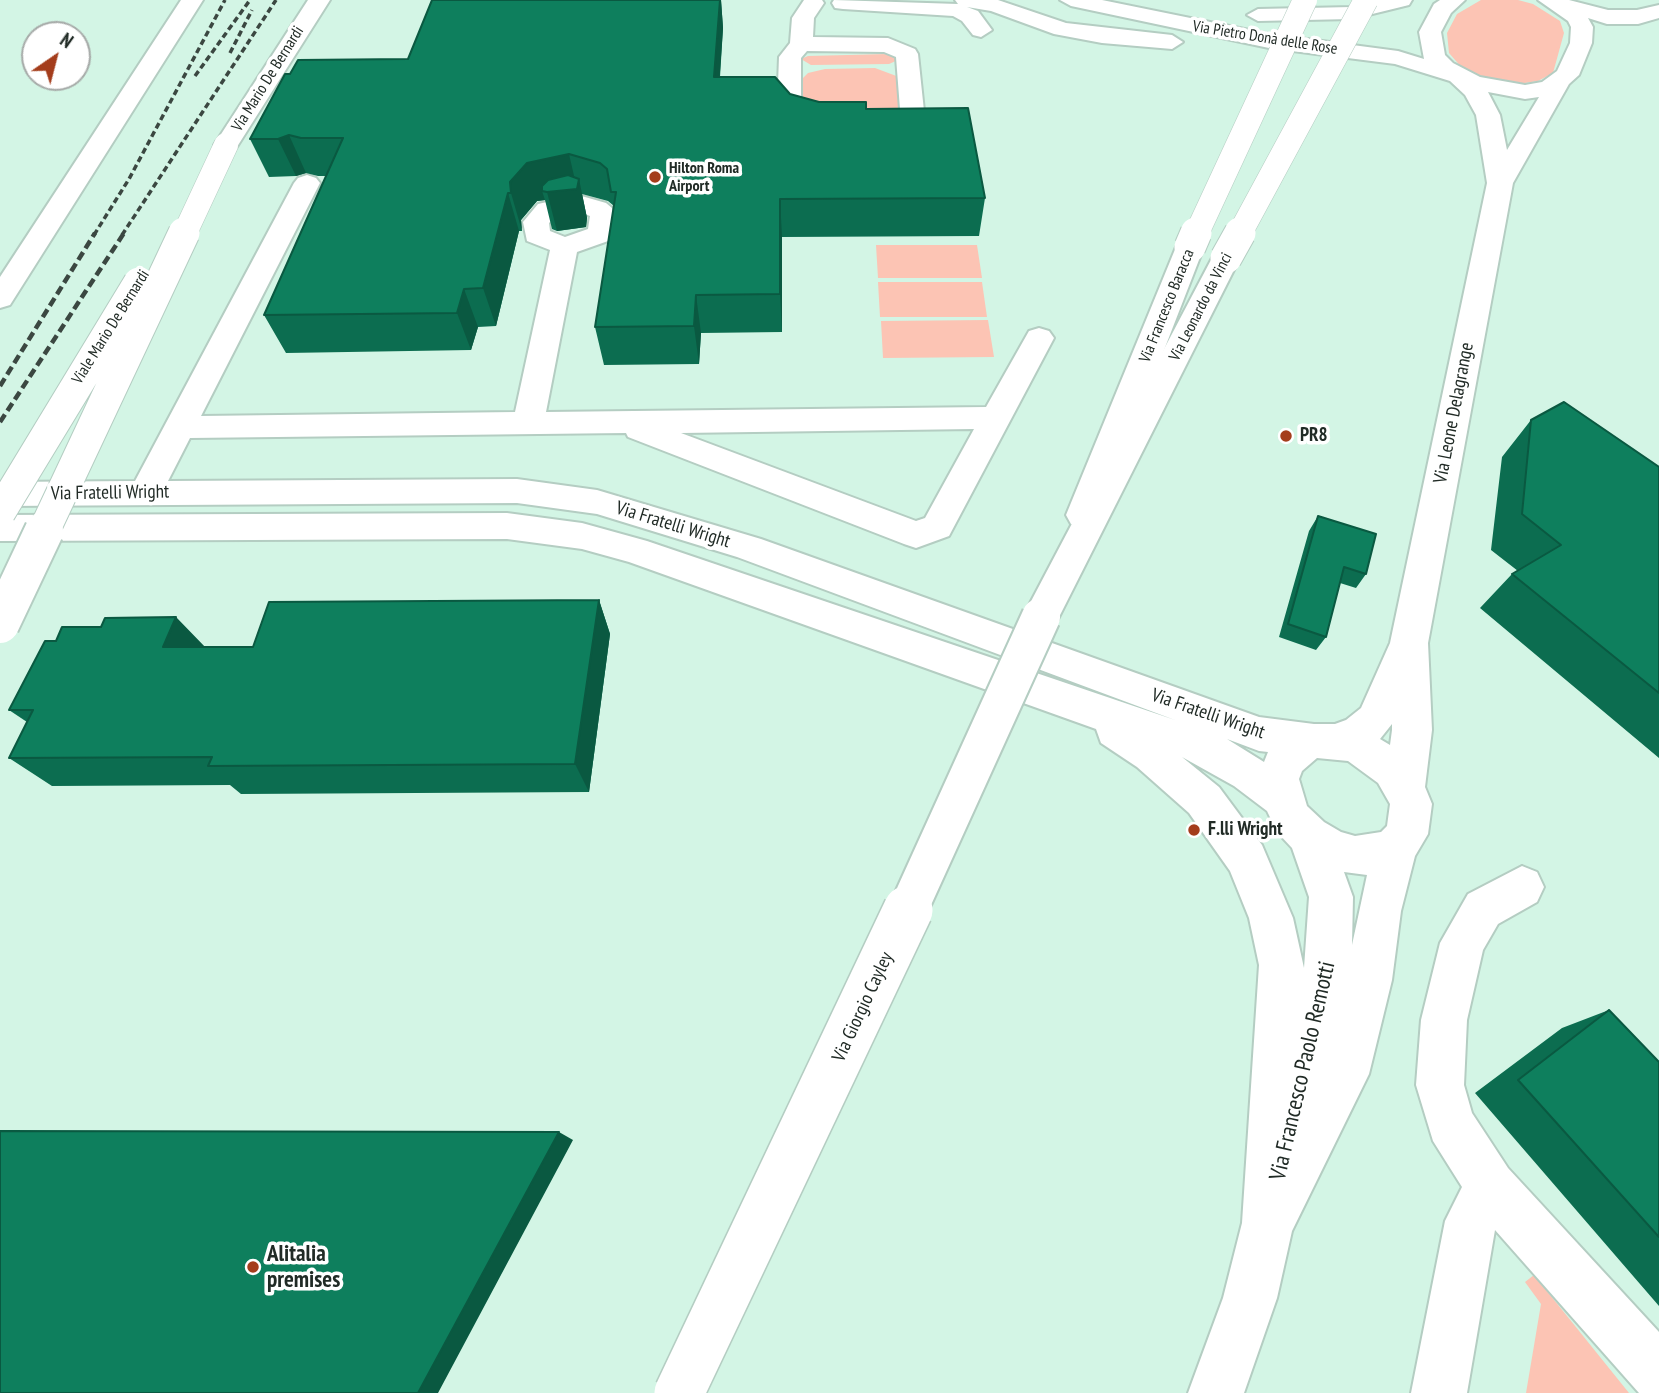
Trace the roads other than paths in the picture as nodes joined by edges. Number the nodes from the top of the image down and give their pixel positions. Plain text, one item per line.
1 (181, 0) edge
2 (192, 0) edge
3 (966, 0) edge
4 (1071, 0) edge
5 (1102, 0) edge
6 (1303, 0) edge
7 (1366, 0) edge
8 (1401, 0) edge
9 (1454, 0) edge
10 (809, 1) edge
11 (847, 1) edge
12 (1551, 1) edge
13 (1129, 4) junction
14 (1244, 5) dead end
15 (1206, 6) dead end
16 (314, 7) edge
17 (1659, 14) edge
18 (981, 30) dead end
19 (1248, 37) junction
20 (801, 44) junction
21 (147, 69) junction
22 (1565, 75) junction
23 (1458, 76) junction
24 (108, 131) junction
25 (226, 145) junction
26 (307, 183) dead end
27 (1500, 183) junction
28 (565, 245) dead end
29 (0, 269) edge
30 (0, 299) edge
31 (1040, 338) dead end
32 (996, 418) junction
33 (621, 422) junction
34 (528, 423) junction
35 (180, 427) junction
36 (451, 492) junction
37 (134, 493) junction
38 (0, 494) edge
39 (0, 512) edge
40 (444, 526) junction
41 (111, 527) junction
42 (0, 528) edge
43 (807, 569) junction
44 (784, 603) junction
45 (1041, 617) junction
46 (0, 624) edge
47 (1409, 643) junction
48 (1078, 706) junction
49 (1325, 741) junction
50 (1405, 788) junction
51 (1282, 798) junction
52 (1310, 836) junction
53 (1396, 846) junction
54 (1522, 887) dead end
55 (1490, 1186) junction
56 (1268, 1224) junction
57 (1659, 1373) edge
58 (1227, 1388) edge
59 (679, 1393) edge
60 (1439, 1393) edge

1 - 21 street
2 - 21 street
3 - 19 street
4 - 19 street, Via Pietro Donà delle Rose
5 - 13 street
6 - 14 street
6 - 45 street, Via Francesco Baracca, bridge
7 - 45 street, Via Leonardo da Vinci, bridge
8 - 13 street
9 - 23 street, Via Leone Delagrange
10 - 11 street
10 - 20 street
11 - 18 street
12 - 17 street
12 - 22 street, Via Leone Delagrange
13 - 15 street
16 - 25 street, Via Mario De Bernardi
17 - 22 street
19 - 23 street, Via Pietro Donà delle Rose
20 - 20 street
21 - 24 street
22 - 23 street, Via Pietro Donà delle Rose
22 - 27 street, Via Leone Delagrange
23 - 27 street, Via Leone Delagrange
24 - 29 street
24 - 30 street
25 - 39 street, Viale Mario De Bernardi, bridge
25 - 46 street, bridge
26 - 35 street
27 - 47 street, Via Leone Delagrange
28 - 34 street
31 - 32 street
32 - 33 street
32 - 33 street
33 - 34 street
34 - 35 street
35 - 37 street
36 - 37 street, Via Fratelli Wright
36 - 40 street
36 - 43 street, Via Fratelli Wright
37 - 38 street, Via Fratelli Wright
37 - 41 street
40 - 41 street, Via Fratelli Wright
40 - 44 street, Via Fratelli Wright
41 - 42 street, Via Fratelli Wright
43 - 44 street
43 - 49 street, Via Fratelli Wright
44 - 48 street, Via Fratelli Wright
45 - 59 street, Via Giorgio Cayley, bridge
47 - 49 street, Via Leone Delagrange
47 - 50 street, Via Leone Delagrange
48 - 51 street, Via Fratelli Wright
48 - 56 street, Via Fratelli Wright
49 - 50 street
49 - 51 street
50 - 53 street
51 - 52 street
52 - 53 street
52 - 56 street, Via Francesco Paolo Remotti
53 - 56 street, Via Francesco Paolo Remotti
54 - 55 street
55 - 57 street
55 - 60 street
56 - 58 street, Via Francesco Paolo Remotti

